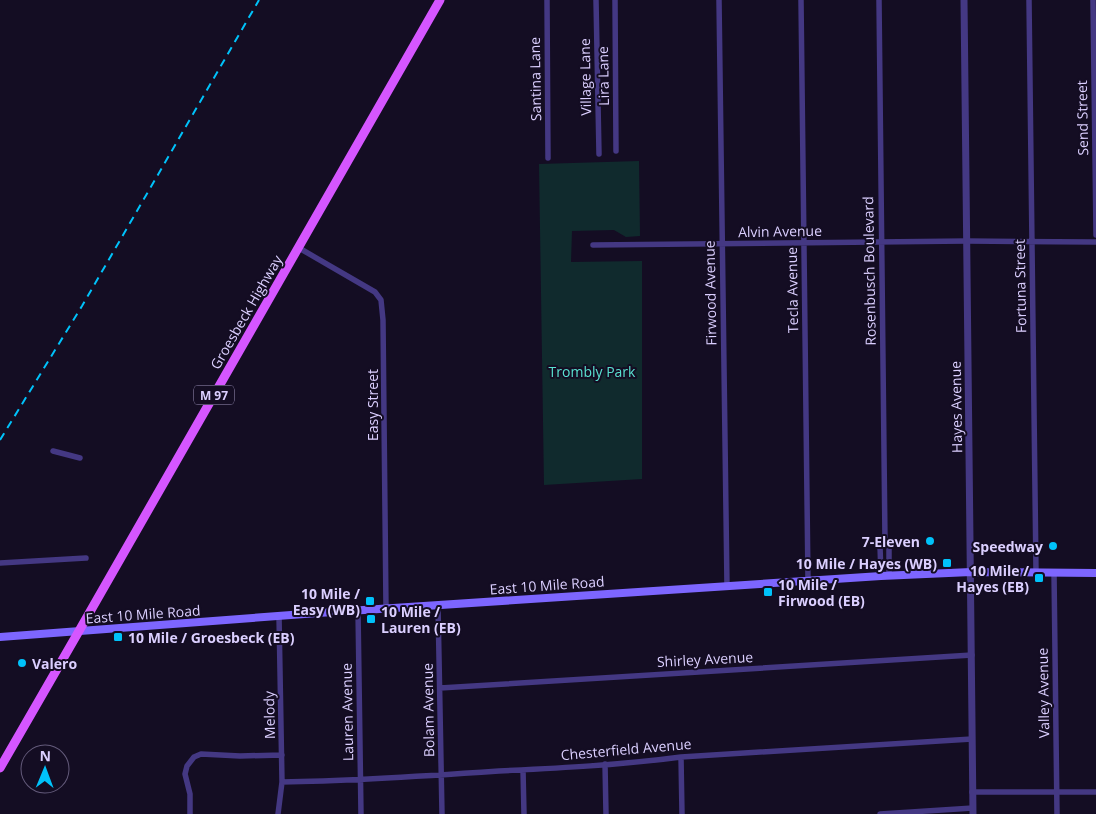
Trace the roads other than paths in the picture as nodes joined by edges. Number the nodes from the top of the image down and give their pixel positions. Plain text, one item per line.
1 (440, 0) edge
2 (546, 0) edge
3 (596, 0) edge
4 (615, 0) edge
5 (719, 0) edge
6 (801, 0) edge
7 (879, 0) edge
8 (964, 0) edge
9 (1029, 0) edge
10 (1092, 0) edge
11 (616, 151) dead end
12 (599, 154) dead end
13 (548, 158) dead end
14 (1096, 235) edge
15 (967, 241) junction
16 (1032, 241) junction
17 (882, 242) junction
18 (1096, 242) edge
19 (804, 243) junction
20 (722, 244) junction
21 (593, 245) dead end
22 (299, 248) junction
23 (53, 451) dead end
24 (80, 458) dead end
25 (885, 541) junction
26 (86, 558) dead end
27 (0, 563) edge
28 (971, 572) junction
29 (1036, 572) junction
30 (1054, 572) junction
31 (1096, 573) edge
32 (881, 576) junction
33 (890, 576) junction
34 (808, 581) junction
35 (727, 586) junction
36 (438, 605) junction
37 (386, 608) junction
38 (358, 610) junction
39 (279, 616) junction
40 (80, 631) junction
41 (0, 638) edge
42 (972, 655) junction
43 (440, 688) junction
44 (972, 739) junction
45 (282, 756) junction
46 (681, 757) junction
47 (605, 764) junction
48 (0, 768) edge
49 (523, 770) junction
50 (441, 775) junction
51 (360, 779) junction
52 (282, 782) junction
53 (972, 792) junction
54 (1057, 792) junction
55 (1096, 792) edge
56 (973, 811) edge
57 (190, 814) edge
58 (278, 814) edge
59 (361, 814) edge
60 (442, 814) edge
61 (524, 814) edge
62 (606, 814) edge
63 (682, 814) edge
64 (880, 814) edge
65 (1057, 814) edge

1 - 22 main road, Groesbeck Highway / M 97
2 - 13 street, Santina Lane
3 - 12 street, Village Lane
4 - 11 street, Lira Lane
5 - 20 street, Firwood Avenue
6 - 19 street, Tecla Avenue
7 - 17 street, Rosenbusch Boulevard
8 - 15 street, Hayes Avenue
9 - 16 street, Fortuna Street
10 - 14 street, Send Street
15 - 16 street, Alvin Avenue
15 - 17 street, Alvin Avenue
15 - 28 street, Hayes Avenue
16 - 18 street, Alvin Avenue
16 - 29 street, Fortuna Street
17 - 19 street, Alvin Avenue
17 - 25 street, Rosenbusch Boulevard
19 - 20 street, Alvin Avenue
19 - 34 street, Tecla Avenue
20 - 21 street, Alvin Avenue
20 - 35 street, Firwood Avenue
22 - 37 street, Easy Street
22 - 40 main road, Groesbeck Highway / M 97
23 - 24 street
25 - 32 street, Rosenbusch Boulevard
25 - 33 street, Rosenbusch Boulevard
26 - 27 street
28 - 29 main road, East 10 Mile Road
28 - 33 main road, East 10 Mile Road
28 - 42 street, Hayes Avenue
29 - 30 main road, East 10 Mile Road
30 - 31 main road, East 10 Mile Road
30 - 54 street, Valley Avenue
32 - 33 main road, East 10 Mile Road
32 - 34 main road, East 10 Mile Road
34 - 35 main road, East 10 Mile Road
35 - 36 main road, East 10 Mile Road
36 - 37 main road, East 10 Mile Road
36 - 43 street, Bolam Avenue
37 - 38 main road, East 10 Mile Road
38 - 39 main road, East 10 Mile Road
38 - 51 street, Lauren Avenue
39 - 40 main road, East 10 Mile Road
39 - 45 street, Melody
40 - 41 main road, East 10 Mile Road
40 - 48 main road, Groesbeck Highway / M 97
42 - 43 street, Shirley Avenue
42 - 44 street, Hayes Avenue
43 - 50 street, Bolam Avenue
44 - 46 street, Chesterfield Avenue
44 - 53 street, Hayes Avenue
45 - 52 street, Melody
45 - 57 street
46 - 47 street, Chesterfield Avenue
46 - 63 street
47 - 49 street, Chesterfield Avenue
47 - 62 street
49 - 50 street, Chesterfield Avenue
49 - 61 street
50 - 51 street, Chesterfield Avenue
50 - 60 street, Bolam Avenue
51 - 52 street, Chesterfield Avenue
51 - 59 street, Lauren Avenue
52 - 58 street, Melody
53 - 54 street
53 - 56 street, Hayes Avenue
54 - 55 street
54 - 65 street, Valley Avenue
56 - 64 street

